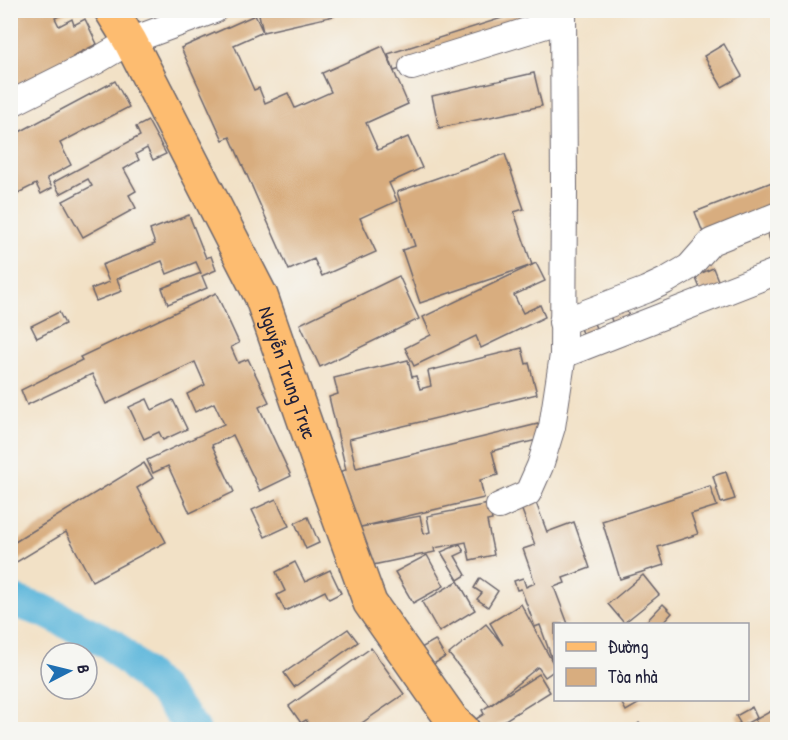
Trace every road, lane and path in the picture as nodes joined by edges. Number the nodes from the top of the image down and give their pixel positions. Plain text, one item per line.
1 (111, 10) edge
2 (214, 10) edge
3 (563, 15) edge
4 (130, 41) junction
5 (412, 67) dead end
6 (10, 104) edge
7 (777, 215) edge
8 (777, 271) edge
9 (562, 322) junction
10 (563, 355) junction
11 (499, 506) dead end
12 (463, 729) edge

1 - 4 main road, Nguyễn Trung Trực
2 - 4 street
3 - 5 street
3 - 9 street
4 - 6 street
4 - 12 main road, Nguyễn Trung Trực
7 - 9 street
8 - 10 street
9 - 10 street
10 - 11 street

